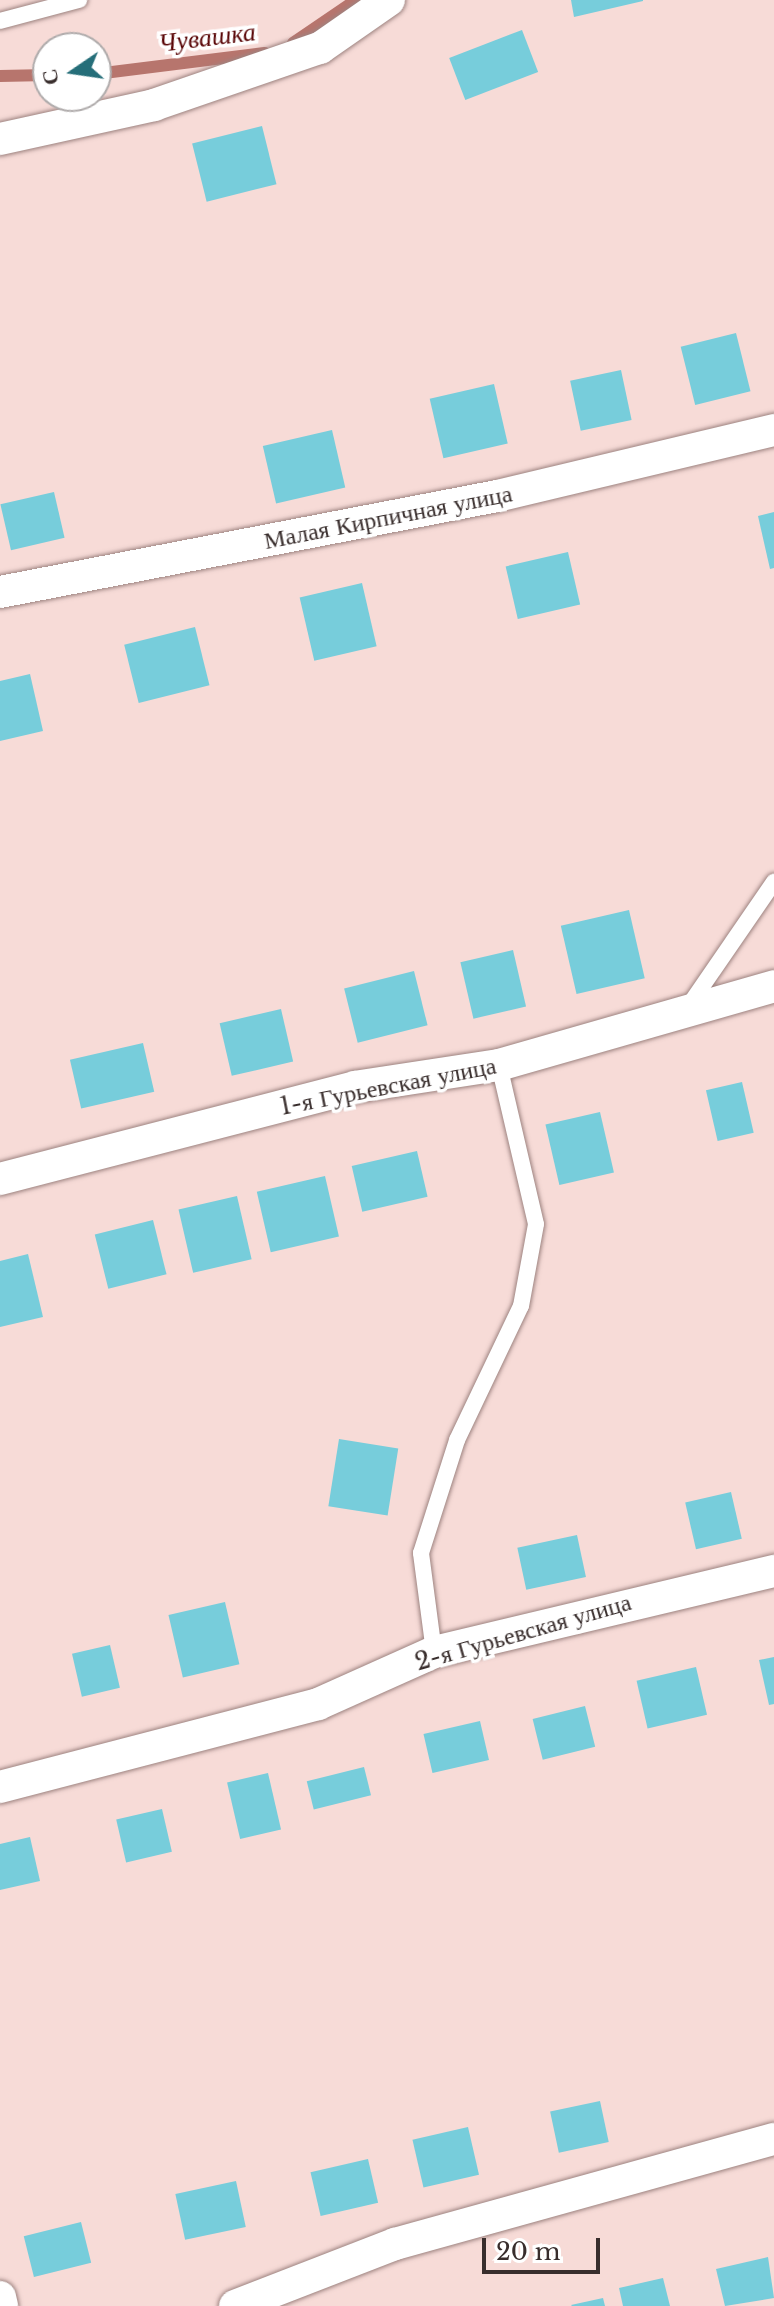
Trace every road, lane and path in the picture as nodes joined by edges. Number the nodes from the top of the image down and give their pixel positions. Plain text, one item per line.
1 (79, 0) edge
2 (389, 0) edge
3 (0, 21) edge
4 (0, 139) edge
5 (774, 430) edge
6 (0, 592) edge
7 (774, 882) edge
8 (774, 986) edge
9 (685, 1011) junction
10 (499, 1065) junction
11 (0, 1179) edge
12 (774, 1571) edge
13 (434, 1652) junction
14 (0, 1787) edge
15 (774, 2139) edge
16 (0, 2297) edge
17 (2, 2306) edge
18 (235, 2306) edge

1 - 3 lane
2 - 4 street
5 - 6 street, Малая Кирпичная улица
7 - 9 lane
8 - 9 street, 1-я Гурьевская улица
9 - 10 street, 1-я Гурьевская улица
10 - 11 street, 1-я Гурьевская улица
10 - 13 lane
12 - 13 street, 2-я Гурьевская улица
13 - 14 street, 2-я Гурьевская улица
15 - 18 street
16 - 17 street

